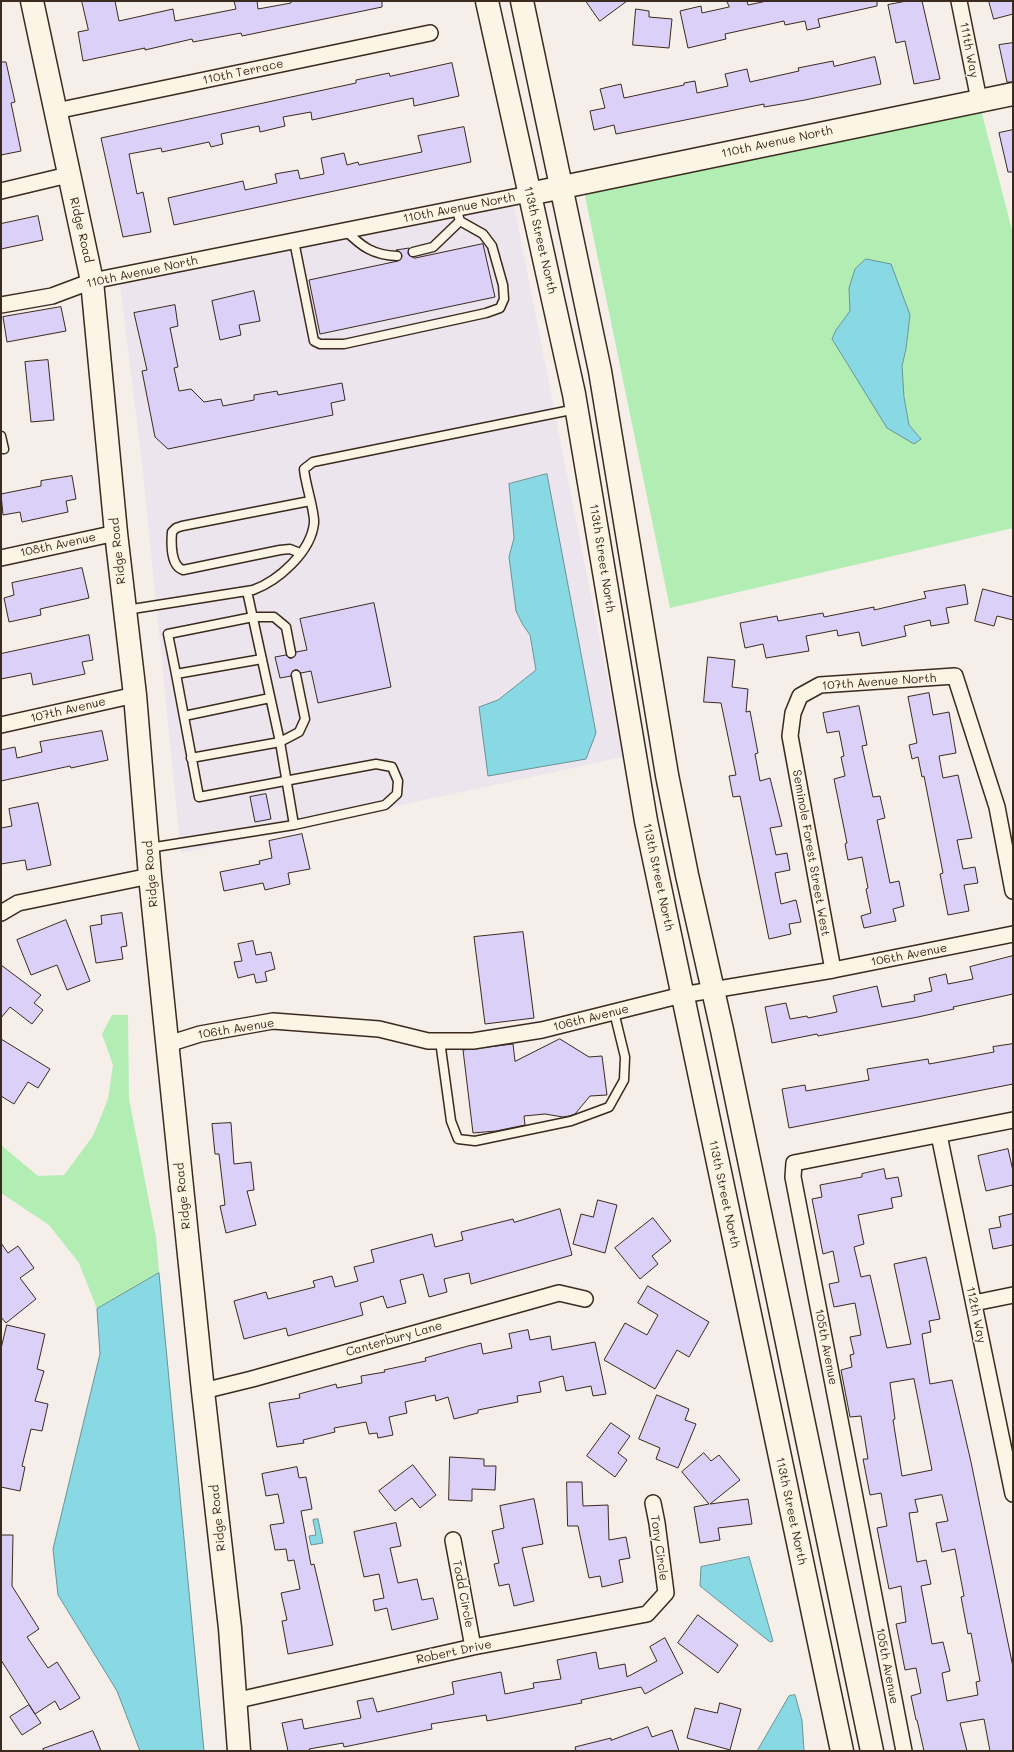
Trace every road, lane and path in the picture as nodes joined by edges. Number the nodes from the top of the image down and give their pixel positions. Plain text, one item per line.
1 (32, 1) edge
2 (488, 1) edge
3 (522, 1) edge
4 (959, 1) edge
5 (430, 33) dead end
6 (1013, 94) edge
7 (979, 100) junction
8 (56, 111) junction
9 (68, 175) junction
10 (562, 187) junction
11 (1, 191) edge
12 (529, 194) junction
13 (458, 215) junction
14 (345, 230) junction
15 (294, 241) junction
16 (413, 252) dead end
17 (397, 256) dead end
18 (92, 281) junction
19 (1, 305) edge
20 (577, 409) junction
21 (1, 436) edge
22 (4, 449) dead end
23 (310, 501) junction
24 (116, 533) junction
25 (300, 553) junction
26 (1, 558) edge
27 (247, 591) junction
28 (125, 611) junction
29 (253, 617) junction
30 (291, 654) dead end
31 (262, 659) junction
32 (176, 674) junction
33 (296, 674) dead end
34 (135, 695) junction
35 (270, 698) junction
36 (184, 716) junction
37 (1, 725) edge
38 (790, 736) joint
39 (280, 742) junction
40 (191, 758) junction
41 (286, 780) junction
42 (294, 825) junction
43 (148, 848) junction
44 (150, 876) junction
45 (1013, 891) edge
46 (1, 913) edge
47 (1013, 934) edge
48 (833, 970) junction
49 (713, 990) junction
50 (682, 995) junction
51 (614, 1012) junction
52 (440, 1041) junction
53 (168, 1044) junction
54 (1013, 1120) edge
55 (939, 1135) junction
56 (1013, 1295) edge
57 (585, 1299) dead end
58 (974, 1303) junction
59 (203, 1391) junction
60 (1013, 1494) edge
61 (653, 1503) dead end
62 (453, 1540) dead end
63 (666, 1593) joint
64 (473, 1648) junction
65 (234, 1700) junction
66 (240, 1751) edge
67 (842, 1751) edge
68 (872, 1751) edge
69 (904, 1751) edge

1 - 8 main road, Ridge Road
2 - 12 main road, 113th Street North
3 - 10 main road
4 - 7 street, 111th Way
5 - 8 street, 110th Terrace
6 - 7 main road, 110th Avenue North
7 - 10 main road, 110th Avenue North
8 - 9 main road, Ridge Road
9 - 11 street
9 - 18 main road, Ridge Road
10 - 12 main road, 110th Avenue North
10 - 49 main road
12 - 13 street, 110th Avenue North
12 - 20 main road, 113th Street North
13 - 14 street, 110th Avenue North
13 - 15 lane
13 - 16 lane
14 - 15 street, 110th Avenue North
14 - 17 lane
15 - 18 street, 110th Avenue North
18 - 19 street, 110th Avenue North
18 - 24 main road, Ridge Road
20 - 23 lane
20 - 50 main road, 113th Street North
21 - 22 lane
23 - 25 lane
23 - 25 lane
24 - 26 street, 108th Avenue
24 - 28 main road, Ridge Road
25 - 27 lane
27 - 28 lane
27 - 29 lane
28 - 34 main road, Ridge Road
29 - 30 lane
29 - 31 lane
29 - 32 lane
31 - 32 lane
31 - 35 lane
32 - 36 lane
33 - 39 lane
34 - 37 street, 107th Avenue
34 - 43 main road, Ridge Road
35 - 36 lane
35 - 39 lane
36 - 40 lane
38 - 45 street, 107th Avenue North
38 - 48 street, Seminole Forest Street West
39 - 40 lane
39 - 41 lane
40 - 41 lane
41 - 42 lane
41 - 42 lane
42 - 43 lane
43 - 44 main road, Ridge Road
44 - 46 street
44 - 53 main road, Ridge Road
47 - 48 street, 106th Avenue
48 - 49 street, 106th Avenue
49 - 50 street, 106th Avenue
49 - 68 main road
50 - 51 street, 106th Avenue
50 - 67 main road, 113th Street North
51 - 52 street, 106th Avenue
51 - 52 lane
52 - 53 street, 106th Avenue
53 - 59 main road, Ridge Road
54 - 55 street, 105th Avenue
55 - 58 street, 112th Way
55 - 69 street, 105th Avenue
56 - 58 street
57 - 59 street, Canterbury Lane
58 - 60 street, 112th Way
59 - 65 main road, Ridge Road
61 - 63 street, Tony Circle
62 - 64 street, Todd Circle
63 - 64 street, Robert Drive
64 - 65 street, Robert Drive
65 - 66 main road, Ridge Road

